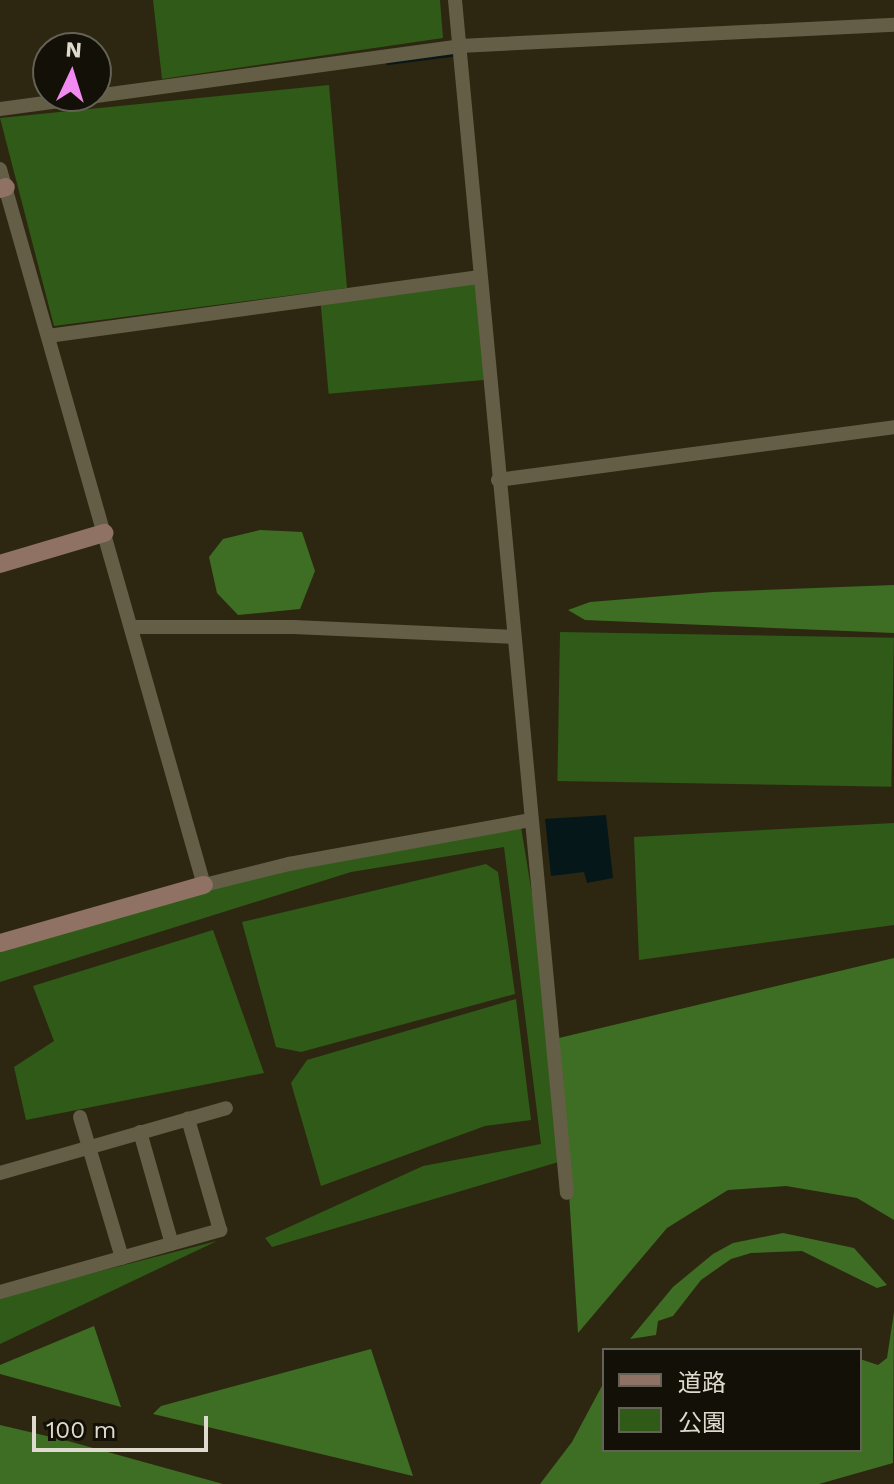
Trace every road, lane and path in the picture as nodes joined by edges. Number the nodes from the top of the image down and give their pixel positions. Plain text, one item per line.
1 (455, 0) edge
2 (894, 25) edge
3 (459, 46) junction
4 (112, 94) edge
5 (32, 105) edge
6 (0, 109) edge
7 (0, 169) edge
8 (3, 188) edge
9 (480, 277) junction
10 (48, 336) junction
11 (894, 427) edge
12 (498, 480) junction
13 (104, 533) junction
14 (0, 564) edge
15 (134, 627) junction
16 (511, 637) junction
17 (530, 820) junction
18 (204, 885) junction
19 (0, 943) edge
20 (226, 1108) dead end
21 (80, 1117) dead end
22 (188, 1119) junction
23 (140, 1132) junction
24 (88, 1147) junction
25 (0, 1173) edge
26 (567, 1193) dead end
27 (172, 1244) junction
28 (122, 1258) junction
29 (0, 1292) edge

1 - 3 street
2 - 3 street
3 - 4 street
3 - 9 street
5 - 6 street
7 - 8 street
8 - 10 street
9 - 10 street
9 - 12 street
10 - 13 street
11 - 12 street
12 - 16 street
13 - 14 street
13 - 15 street
15 - 16 street
15 - 18 street
16 - 17 street
17 - 18 street
17 - 26 street
18 - 19 street
20 - 22 street
21 - 24 street
22 - 23 street
22 - 27 street
23 - 24 street
23 - 27 street
24 - 25 street
24 - 28 street
27 - 28 street
28 - 29 street

